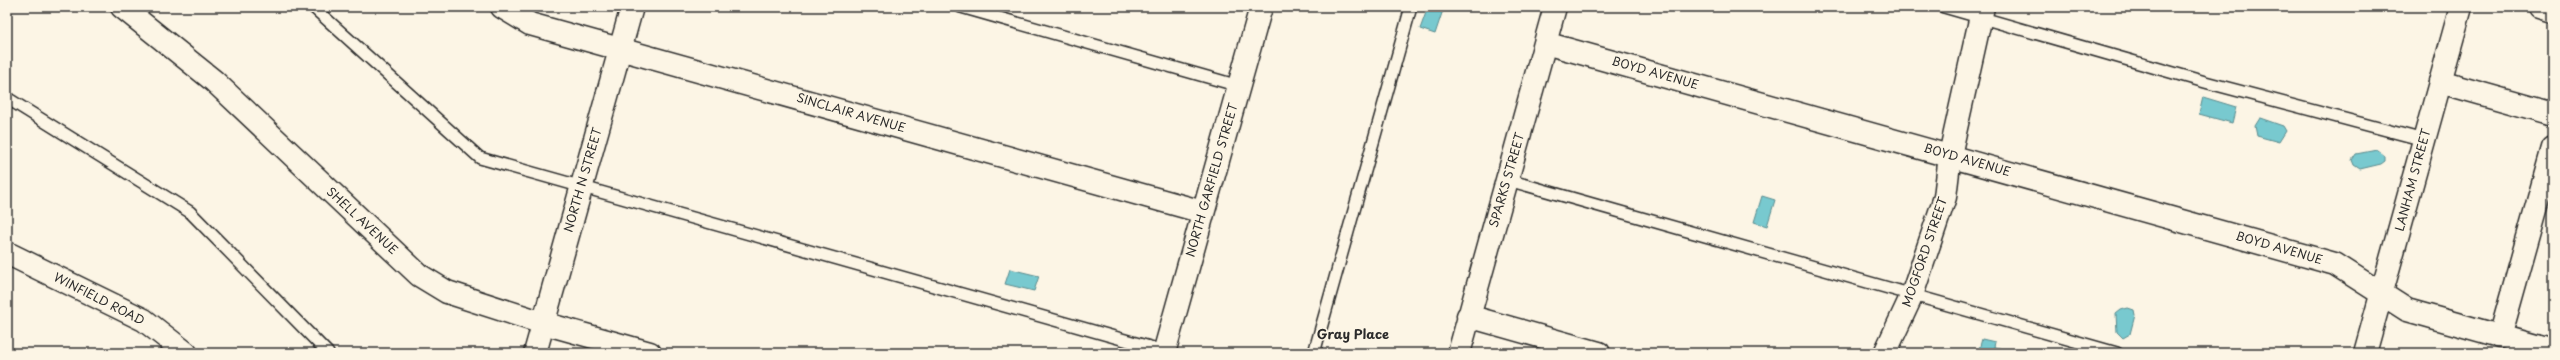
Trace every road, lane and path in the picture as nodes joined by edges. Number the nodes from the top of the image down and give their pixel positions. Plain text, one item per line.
1 (122, 7) edge
2 (313, 7) edge
3 (502, 7) edge
4 (632, 7) edge
5 (961, 7) edge
6 (1261, 7) edge
7 (1411, 7) edge
8 (1555, 7) edge
9 (1944, 7) edge
10 (2461, 7) edge
11 (2540, 7) edge
12 (2553, 11) edge
13 (1982, 12) edge
14 (1545, 43) junction
15 (620, 48) junction
16 (2440, 82) junction
17 (1239, 86) junction
18 (7, 98) edge
19 (2553, 114) edge
20 (2424, 140) junction
21 (2553, 148) edge
22 (1950, 155) junction
23 (1508, 180) junction
24 (581, 186) junction
25 (1203, 212) junction
26 (7, 254) edge
27 (1912, 295) junction
28 (2381, 295) junction
29 (1468, 316) junction
30 (543, 323) junction
31 (2500, 337) junction
32 (1164, 352) edge
33 (2553, 352) edge
34 (186, 353) edge
35 (328, 353) edge
36 (535, 353) edge
37 (650, 353) edge
38 (1314, 353) edge
39 (1458, 353) edge
40 (1598, 353) edge
41 (1885, 353) edge
42 (2117, 353) edge
43 (2365, 353) edge

1 - 30 street, SHELL AVENUE
2 - 24 lane
3 - 15 street, SINCLAIR AVENUE
4 - 15 street, NORTH N STREET
5 - 17 lane
6 - 17 street, NORTH GARFIELD STREET
7 - 38 lane
8 - 14 street, SPARKS STREET
9 - 13 lane
10 - 16 street, LANHAM STREET
11 - 12 street
13 - 20 lane
13 - 22 street, MOGFORD STREET
14 - 22 street, BOYD AVENUE
14 - 23 street, SPARKS STREET
15 - 24 street, NORTH N STREET
15 - 25 street, SINCLAIR AVENUE
16 - 19 street
16 - 20 street, LANHAM STREET
17 - 25 street, NORTH GARFIELD STREET
18 - 35 lane
20 - 28 street, LANHAM STREET
21 - 31 street
22 - 27 street, MOGFORD STREET
22 - 28 street, BOYD AVENUE
23 - 27 lane
23 - 29 street, SPARKS STREET
24 - 30 street, NORTH N STREET
24 - 32 lane
25 - 32 street, NORTH GARFIELD STREET
26 - 34 street, WINFIELD ROAD
27 - 41 street, MOGFORD STREET
27 - 42 lane
28 - 31 street, BOYD AVENUE
28 - 43 street, LANHAM STREET
29 - 39 street, SPARKS STREET
29 - 40 street
30 - 36 street, NORTH N STREET
30 - 37 street, SHELL AVENUE
31 - 33 street, BOYD AVENUE

